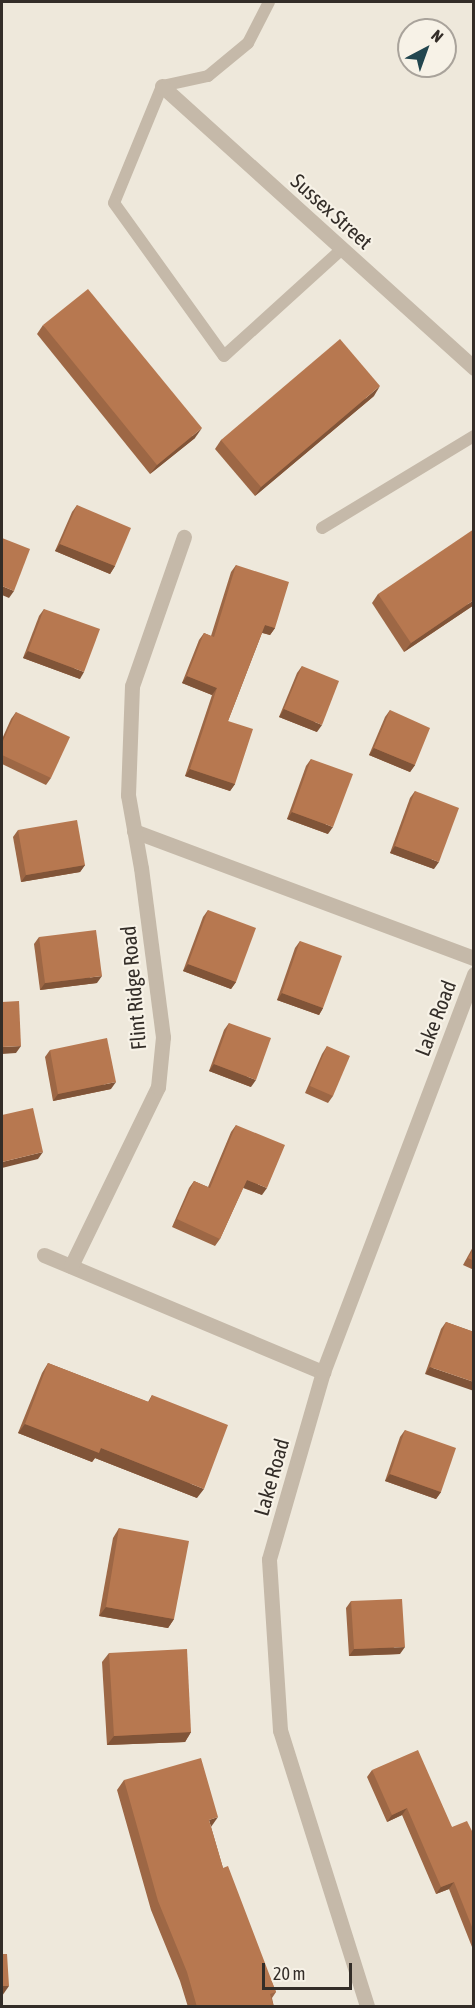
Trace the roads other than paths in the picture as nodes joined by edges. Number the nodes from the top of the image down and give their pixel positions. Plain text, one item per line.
1 (269, 2) edge
2 (162, 86) junction
3 (342, 249) junction
4 (471, 361) edge
5 (474, 436) edge
6 (322, 528) dead end
7 (184, 537) dead end
8 (134, 831) junction
9 (474, 957) edge
10 (474, 975) edge
11 (44, 1255) dead end
12 (71, 1266) junction
13 (323, 1372) junction
14 (367, 2007) edge

1 - 2 lane
2 - 3 street, Sussex Street
2 - 3 lane
3 - 4 street, Sussex Street
5 - 6 lane
7 - 8 street, Flint Ridge Road
8 - 9 street
8 - 12 street, Flint Ridge Road
10 - 13 street, Lake Road
11 - 12 street
12 - 13 street
13 - 14 street, Lake Road

